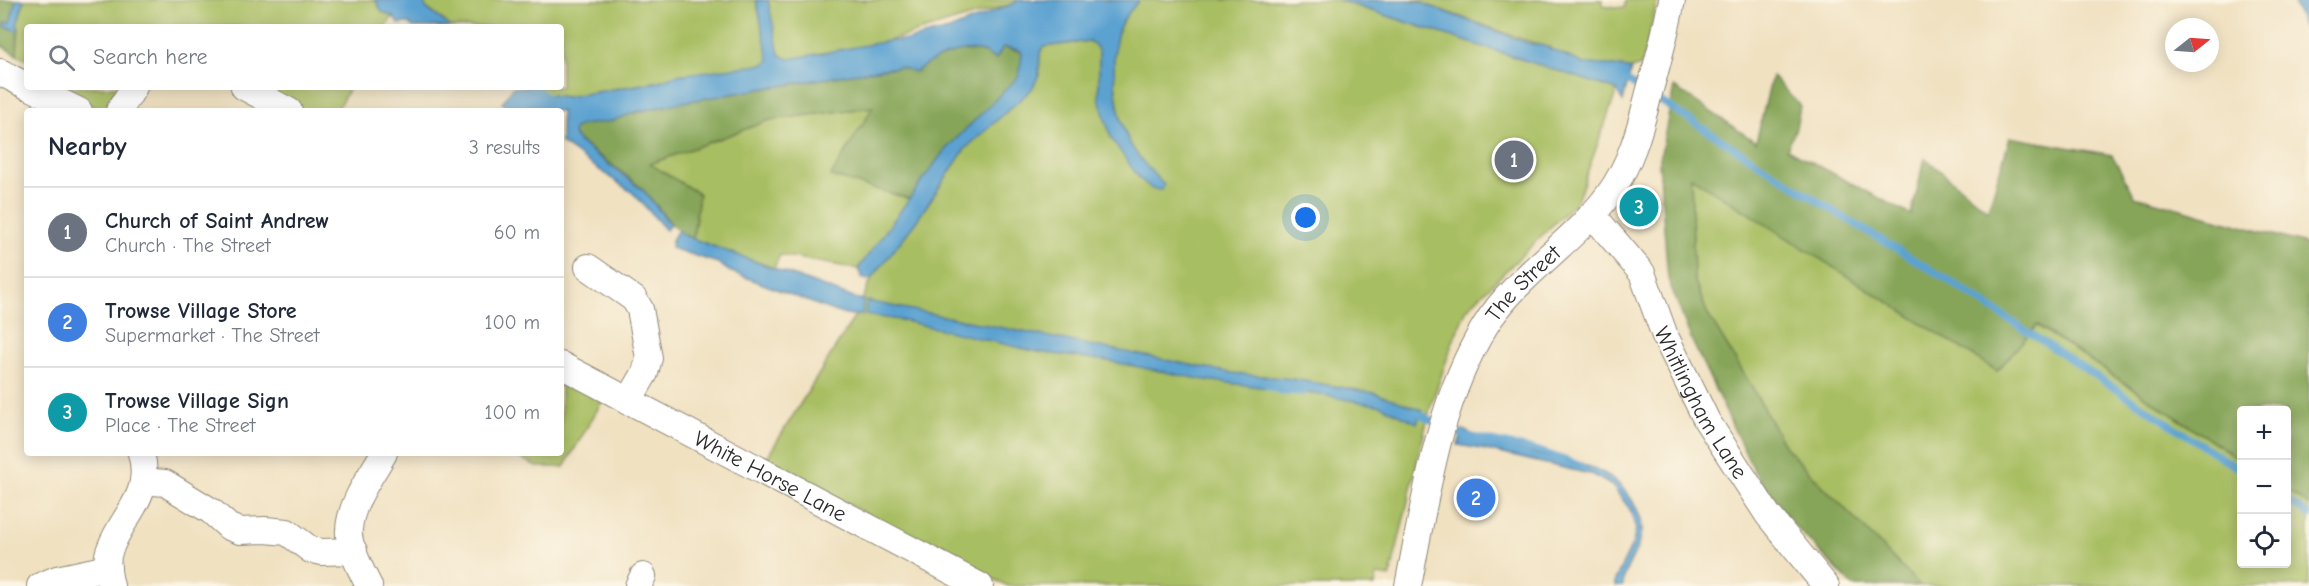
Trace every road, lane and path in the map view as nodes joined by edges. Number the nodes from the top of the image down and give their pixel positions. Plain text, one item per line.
1 (1672, 0) edge
2 (0, 72) edge
3 (24, 84) edge
4 (36, 90) edge
5 (132, 90) edge
6 (250, 90) edge
7 (74, 108) edge
8 (121, 108) edge
9 (283, 108) edge
10 (1592, 214) junction
11 (588, 267) dead end
12 (564, 367) edge
13 (628, 402) junction
14 (141, 456) edge
15 (382, 456) edge
16 (143, 481) junction
17 (354, 551) junction
18 (109, 577) edge
19 (40, 586) edge
20 (369, 586) edge
21 (980, 586) edge
22 (1408, 586) edge
23 (1826, 586) edge

1 - 10 street, The Street
2 - 3 street
4 - 7 street
5 - 8 street
6 - 9 street
10 - 22 street, The Street
10 - 23 street, Whitlingham Lane
11 - 13 street
12 - 13 street, White Horse Lane
13 - 21 street, White Horse Lane
14 - 16 street
15 - 17 street
16 - 17 street
16 - 18 street
17 - 20 street
18 - 19 street

